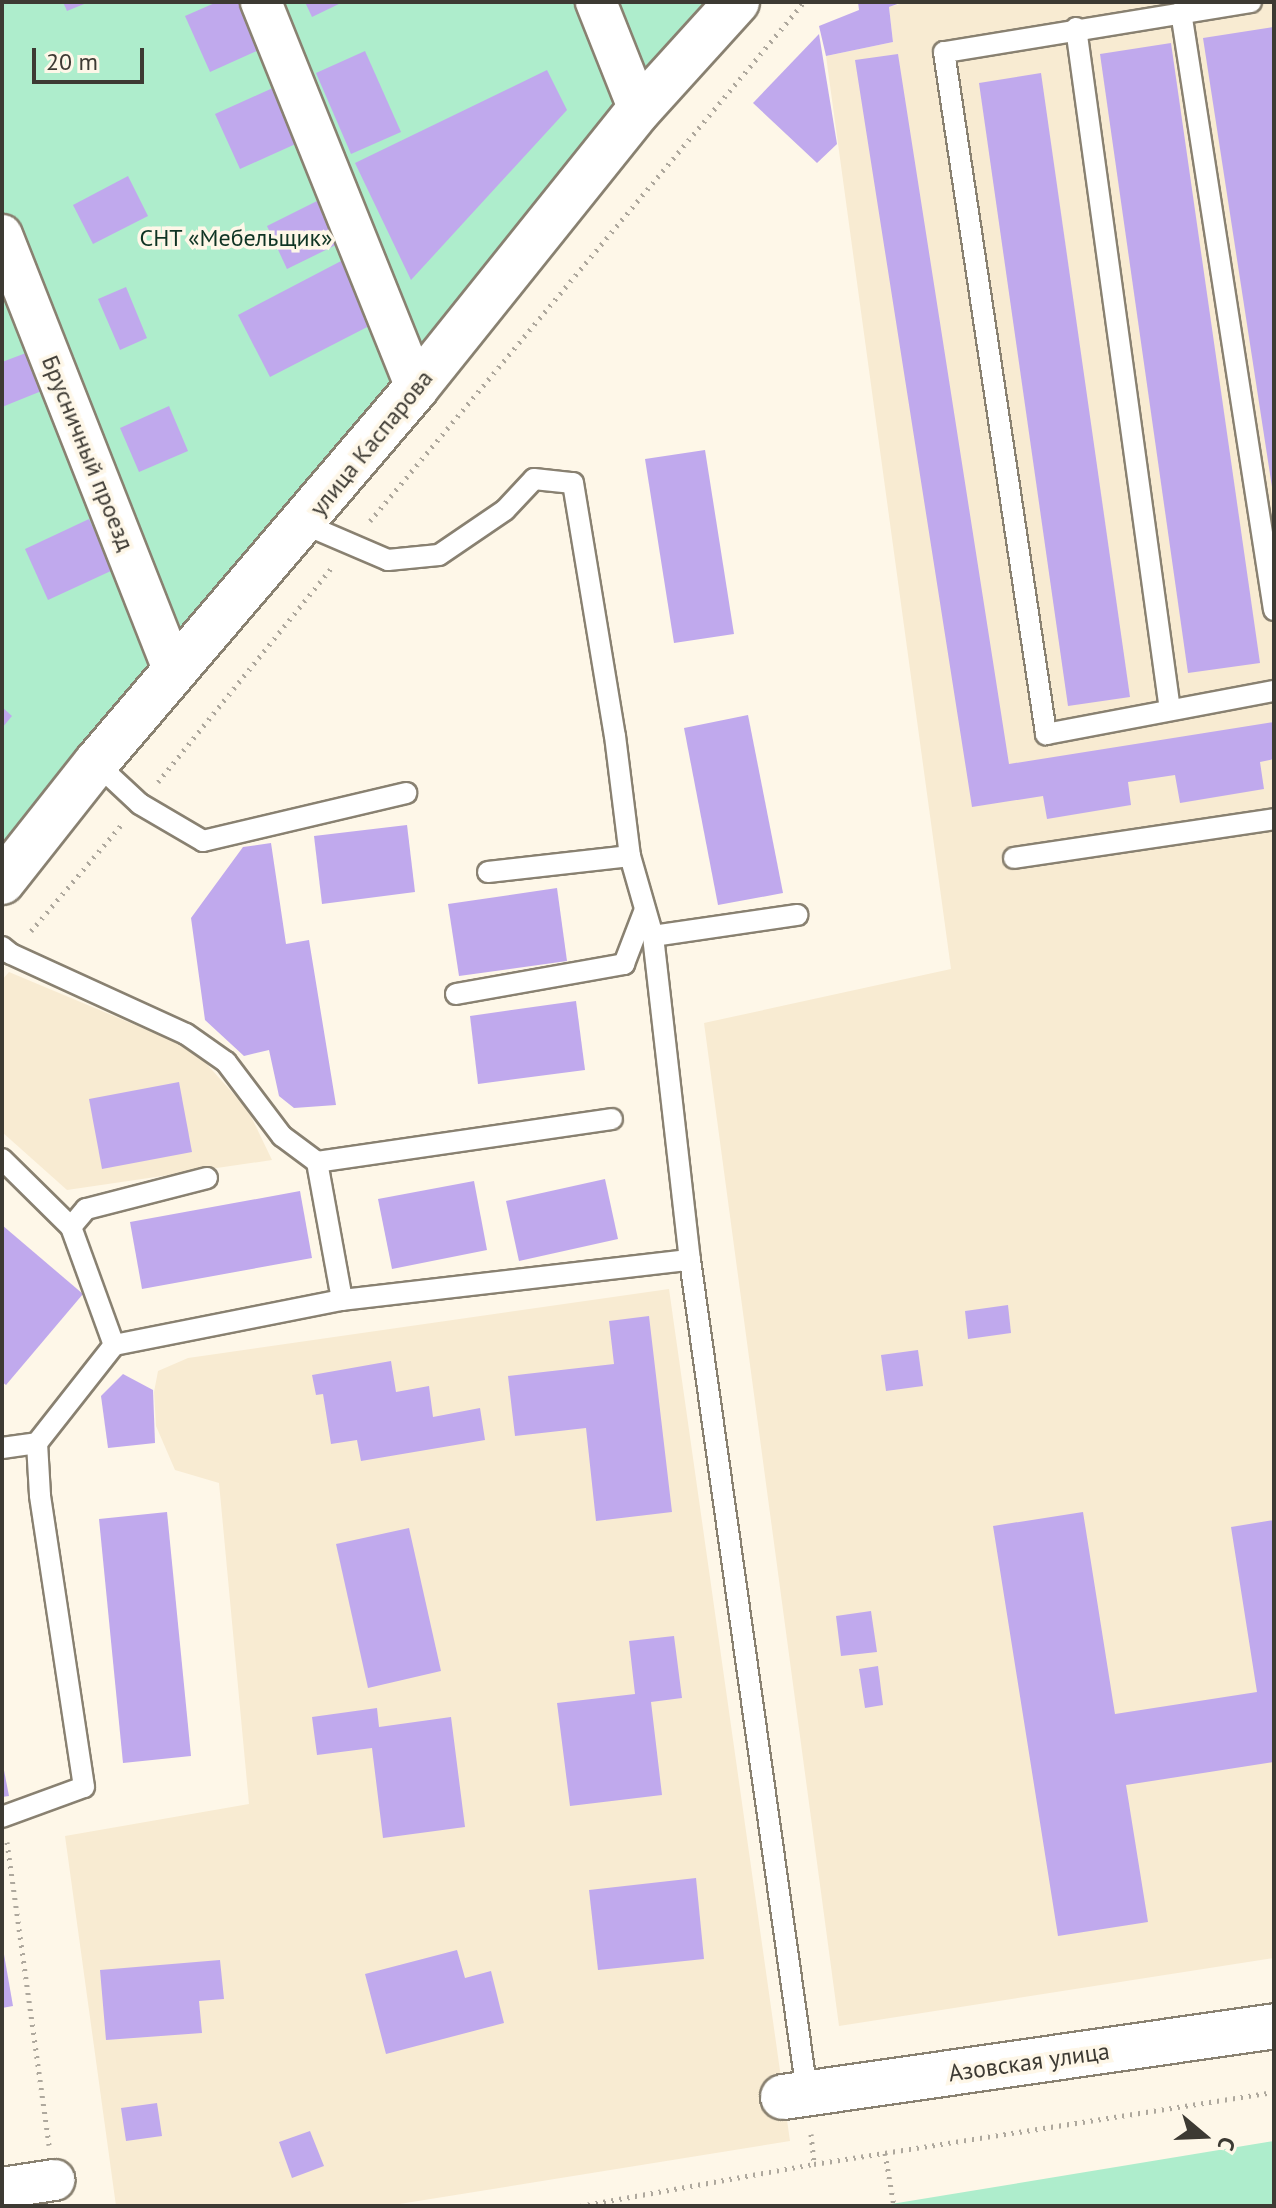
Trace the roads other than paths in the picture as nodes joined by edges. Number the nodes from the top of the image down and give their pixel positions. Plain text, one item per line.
1 (261, 2) edge
2 (596, 2) edge
3 (737, 2) edge
4 (1251, 2) edge
5 (1181, 12) junction
6 (1076, 28) junction
7 (639, 110) junction
8 (2, 235) edge
9 (416, 388) junction
10 (304, 524) junction
11 (1274, 610) edge
12 (174, 671) junction
13 (1274, 691) edge
14 (1170, 710) junction
15 (96, 763) junction
16 (406, 793) dead end
17 (1274, 819) edge
18 (630, 856) junction
19 (1014, 858) dead end
20 (488, 872) dead end
21 (2, 882) edge
22 (644, 912) junction
23 (797, 915) dead end
24 (653, 936) junction
25 (6, 950) edge
26 (456, 994) dead end
27 (612, 1119) dead end
28 (2, 1159) edge
29 (317, 1162) junction
30 (207, 1178) dead end
31 (71, 1227) junction
32 (690, 1260) junction
33 (342, 1300) junction
34 (114, 1345) junction
35 (37, 1443) junction
36 (2, 1448) edge
37 (3, 1817) edge
38 (1274, 2026) edge
39 (795, 2095) joint
40 (54, 2180) road end
41 (2, 2188) edge

1 - 9 street
2 - 7 street
3 - 7 main road, улица Каспарова
4 - 5 lane
5 - 6 lane
5 - 11 lane
6 - 14 lane
6 - 14 lane
7 - 9 main road, улица Каспарова
8 - 12 street, Брусничный проезд
9 - 10 main road, улица Каспарова
10 - 12 main road, улица Каспарова
10 - 18 lane
12 - 15 main road, улица Каспарова
13 - 14 lane
15 - 16 lane
15 - 21 main road, улица Каспарова
17 - 19 lane
18 - 20 lane
18 - 22 lane
22 - 24 lane
22 - 26 lane
23 - 24 lane
24 - 32 lane
25 - 29 lane
27 - 29 lane
28 - 31 lane
29 - 33 lane
30 - 31 lane
31 - 34 lane
32 - 33 lane
32 - 39 lane
33 - 34 lane
34 - 35 lane
35 - 36 lane
35 - 37 lane
38 - 39 main road, Азовская улица
40 - 41 street

